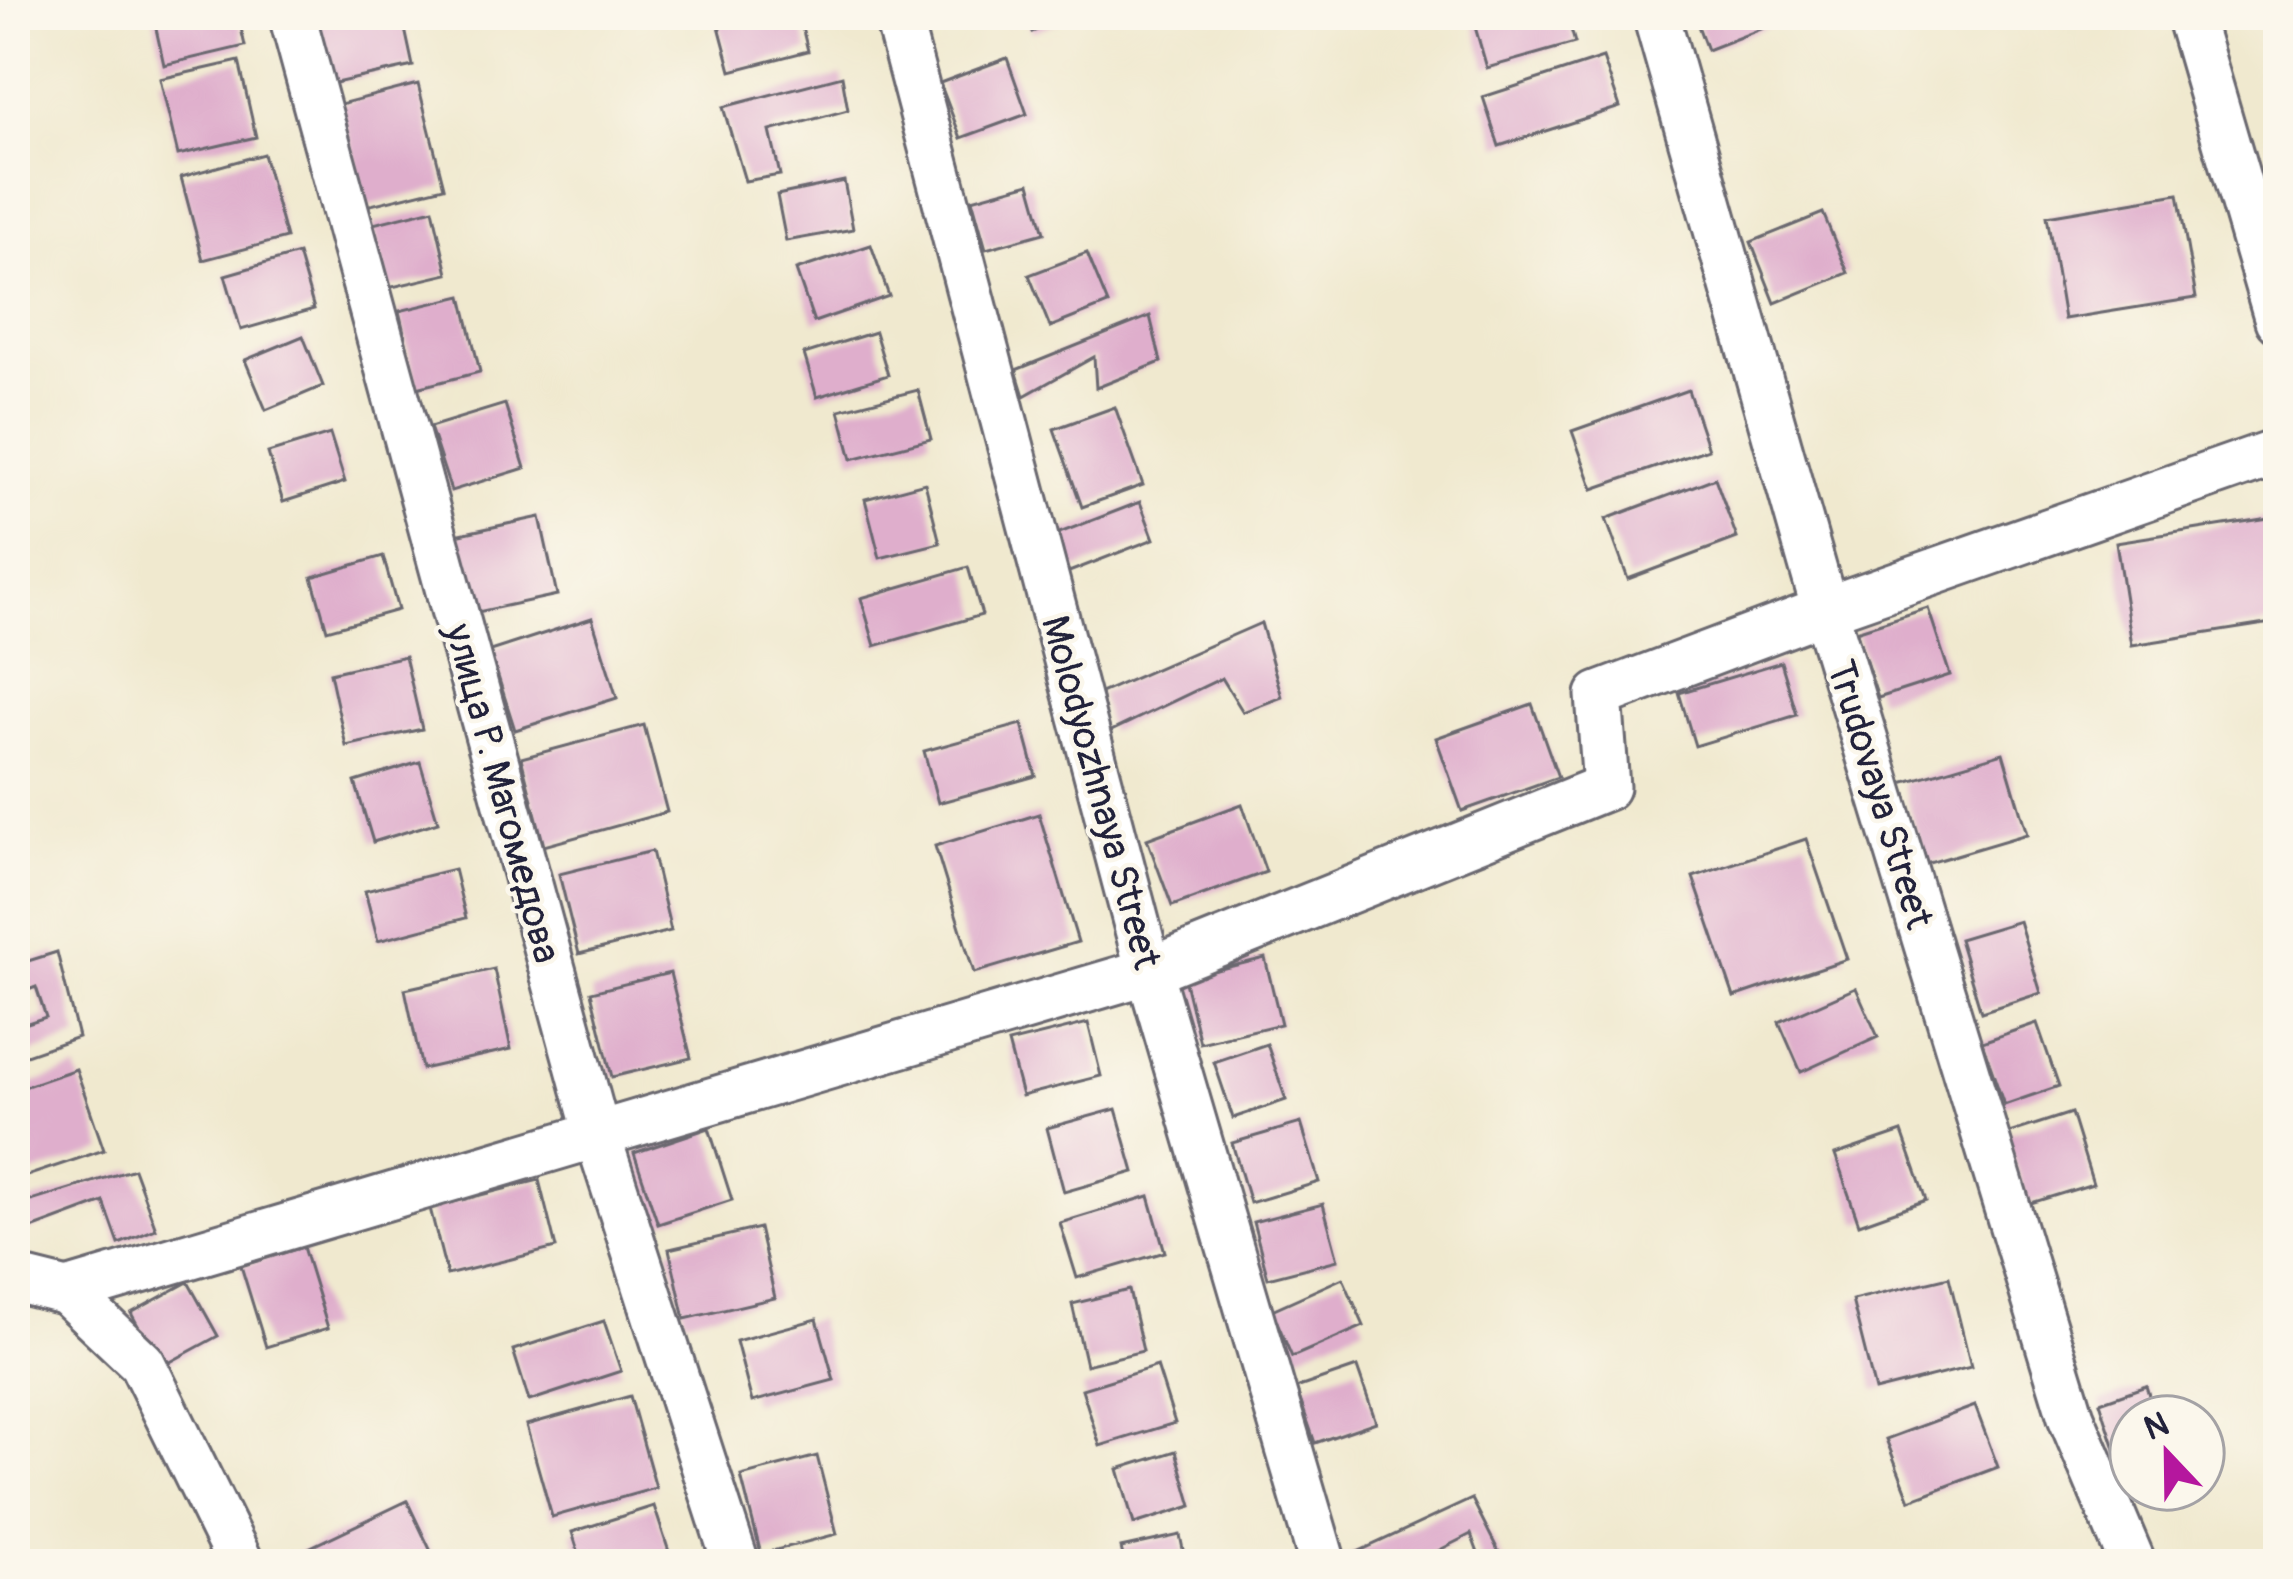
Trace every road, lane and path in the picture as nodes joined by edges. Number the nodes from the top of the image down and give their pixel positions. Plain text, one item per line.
1 (292, 15) edge
2 (897, 15) edge
3 (1656, 15) edge
4 (2189, 15) edge
5 (2278, 320) edge
6 (2278, 451) edge
7 (1825, 610) junction
8 (1149, 970) junction
9 (597, 1135) junction
10 (15, 1279) edge
11 (67, 1292) junction
12 (241, 1564) edge
13 (736, 1564) edge
14 (1323, 1564) edge
15 (2133, 1564) edge

1 - 9 street, улица Р. Магомедова
2 - 8 street, Molodyozhnaya Street
3 - 7 street, Trudovaya Street
4 - 5 street
6 - 7 street
7 - 8 street
7 - 15 street, Trudovaya Street
8 - 9 street
8 - 14 street, Molodyozhnaya Street
9 - 11 street
9 - 13 street, улица Р. Магомедова
10 - 11 street
11 - 12 street

